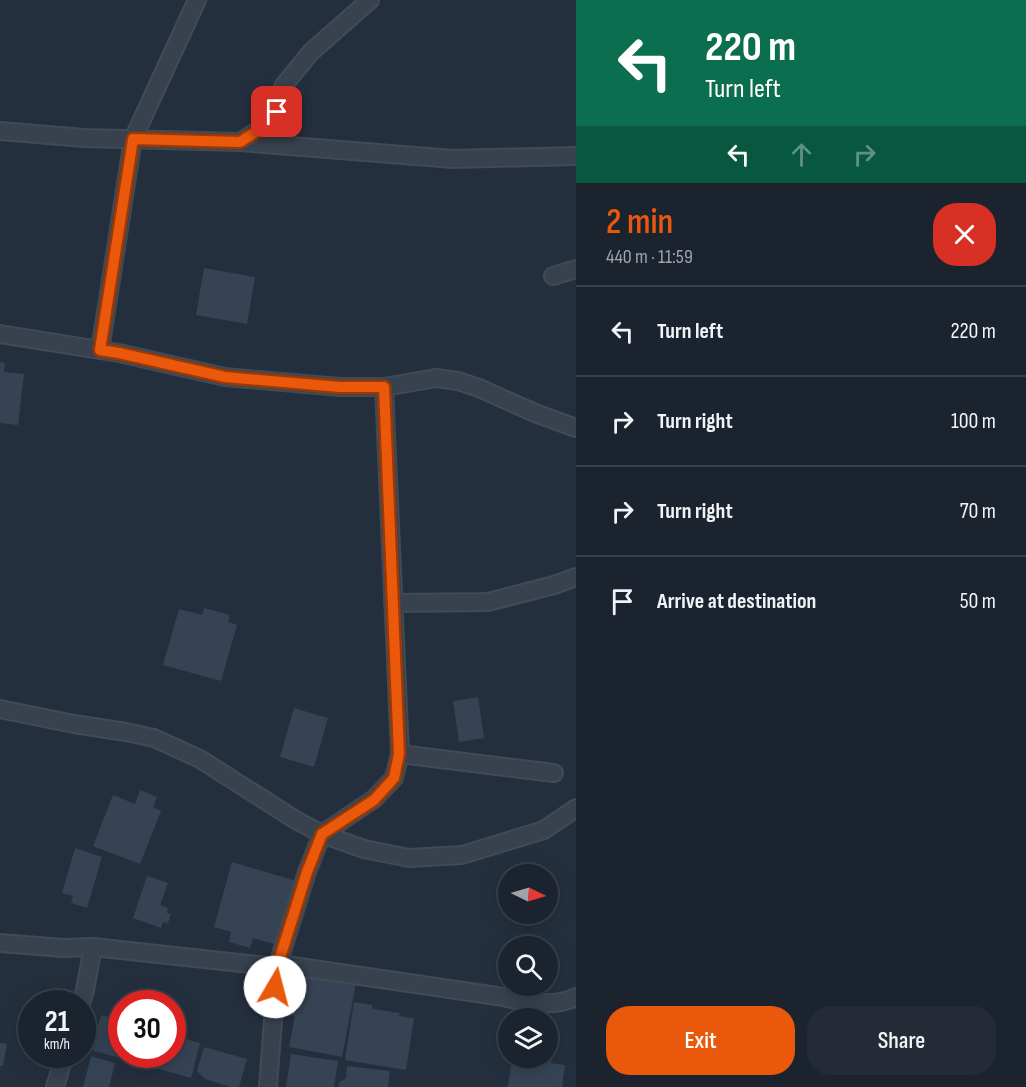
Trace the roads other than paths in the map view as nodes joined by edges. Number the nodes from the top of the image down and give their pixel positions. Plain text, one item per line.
1 (197, 0) edge
2 (370, 0) edge
3 (0, 131) edge
4 (133, 139) junction
5 (240, 142) junction
6 (576, 156) edge
7 (576, 269) edge
8 (553, 276) dead end
9 (0, 334) edge
10 (100, 350) junction
11 (384, 387) junction
12 (576, 428) edge
13 (576, 577) edge
14 (393, 603) junction
15 (0, 709) edge
16 (399, 754) junction
17 (554, 773) dead end
18 (576, 808) edge
19 (322, 834) junction
20 (0, 943) edge
21 (93, 947) junction
22 (277, 967) junction
23 (85, 990) edge
24 (576, 997) edge
25 (61, 1068) edge
26 (55, 1087) edge
27 (268, 1087) edge

1 - 4 street
2 - 5 street
3 - 4 street
4 - 5 street
4 - 10 street
5 - 6 street
7 - 8 street
9 - 10 street
10 - 11 street
11 - 12 street
11 - 14 street
13 - 14 street
14 - 16 street
15 - 19 street
16 - 17 street
16 - 19 street
18 - 19 street
19 - 22 street
20 - 21 street
21 - 22 street
21 - 23 street
22 - 24 street
22 - 27 street
25 - 26 street

